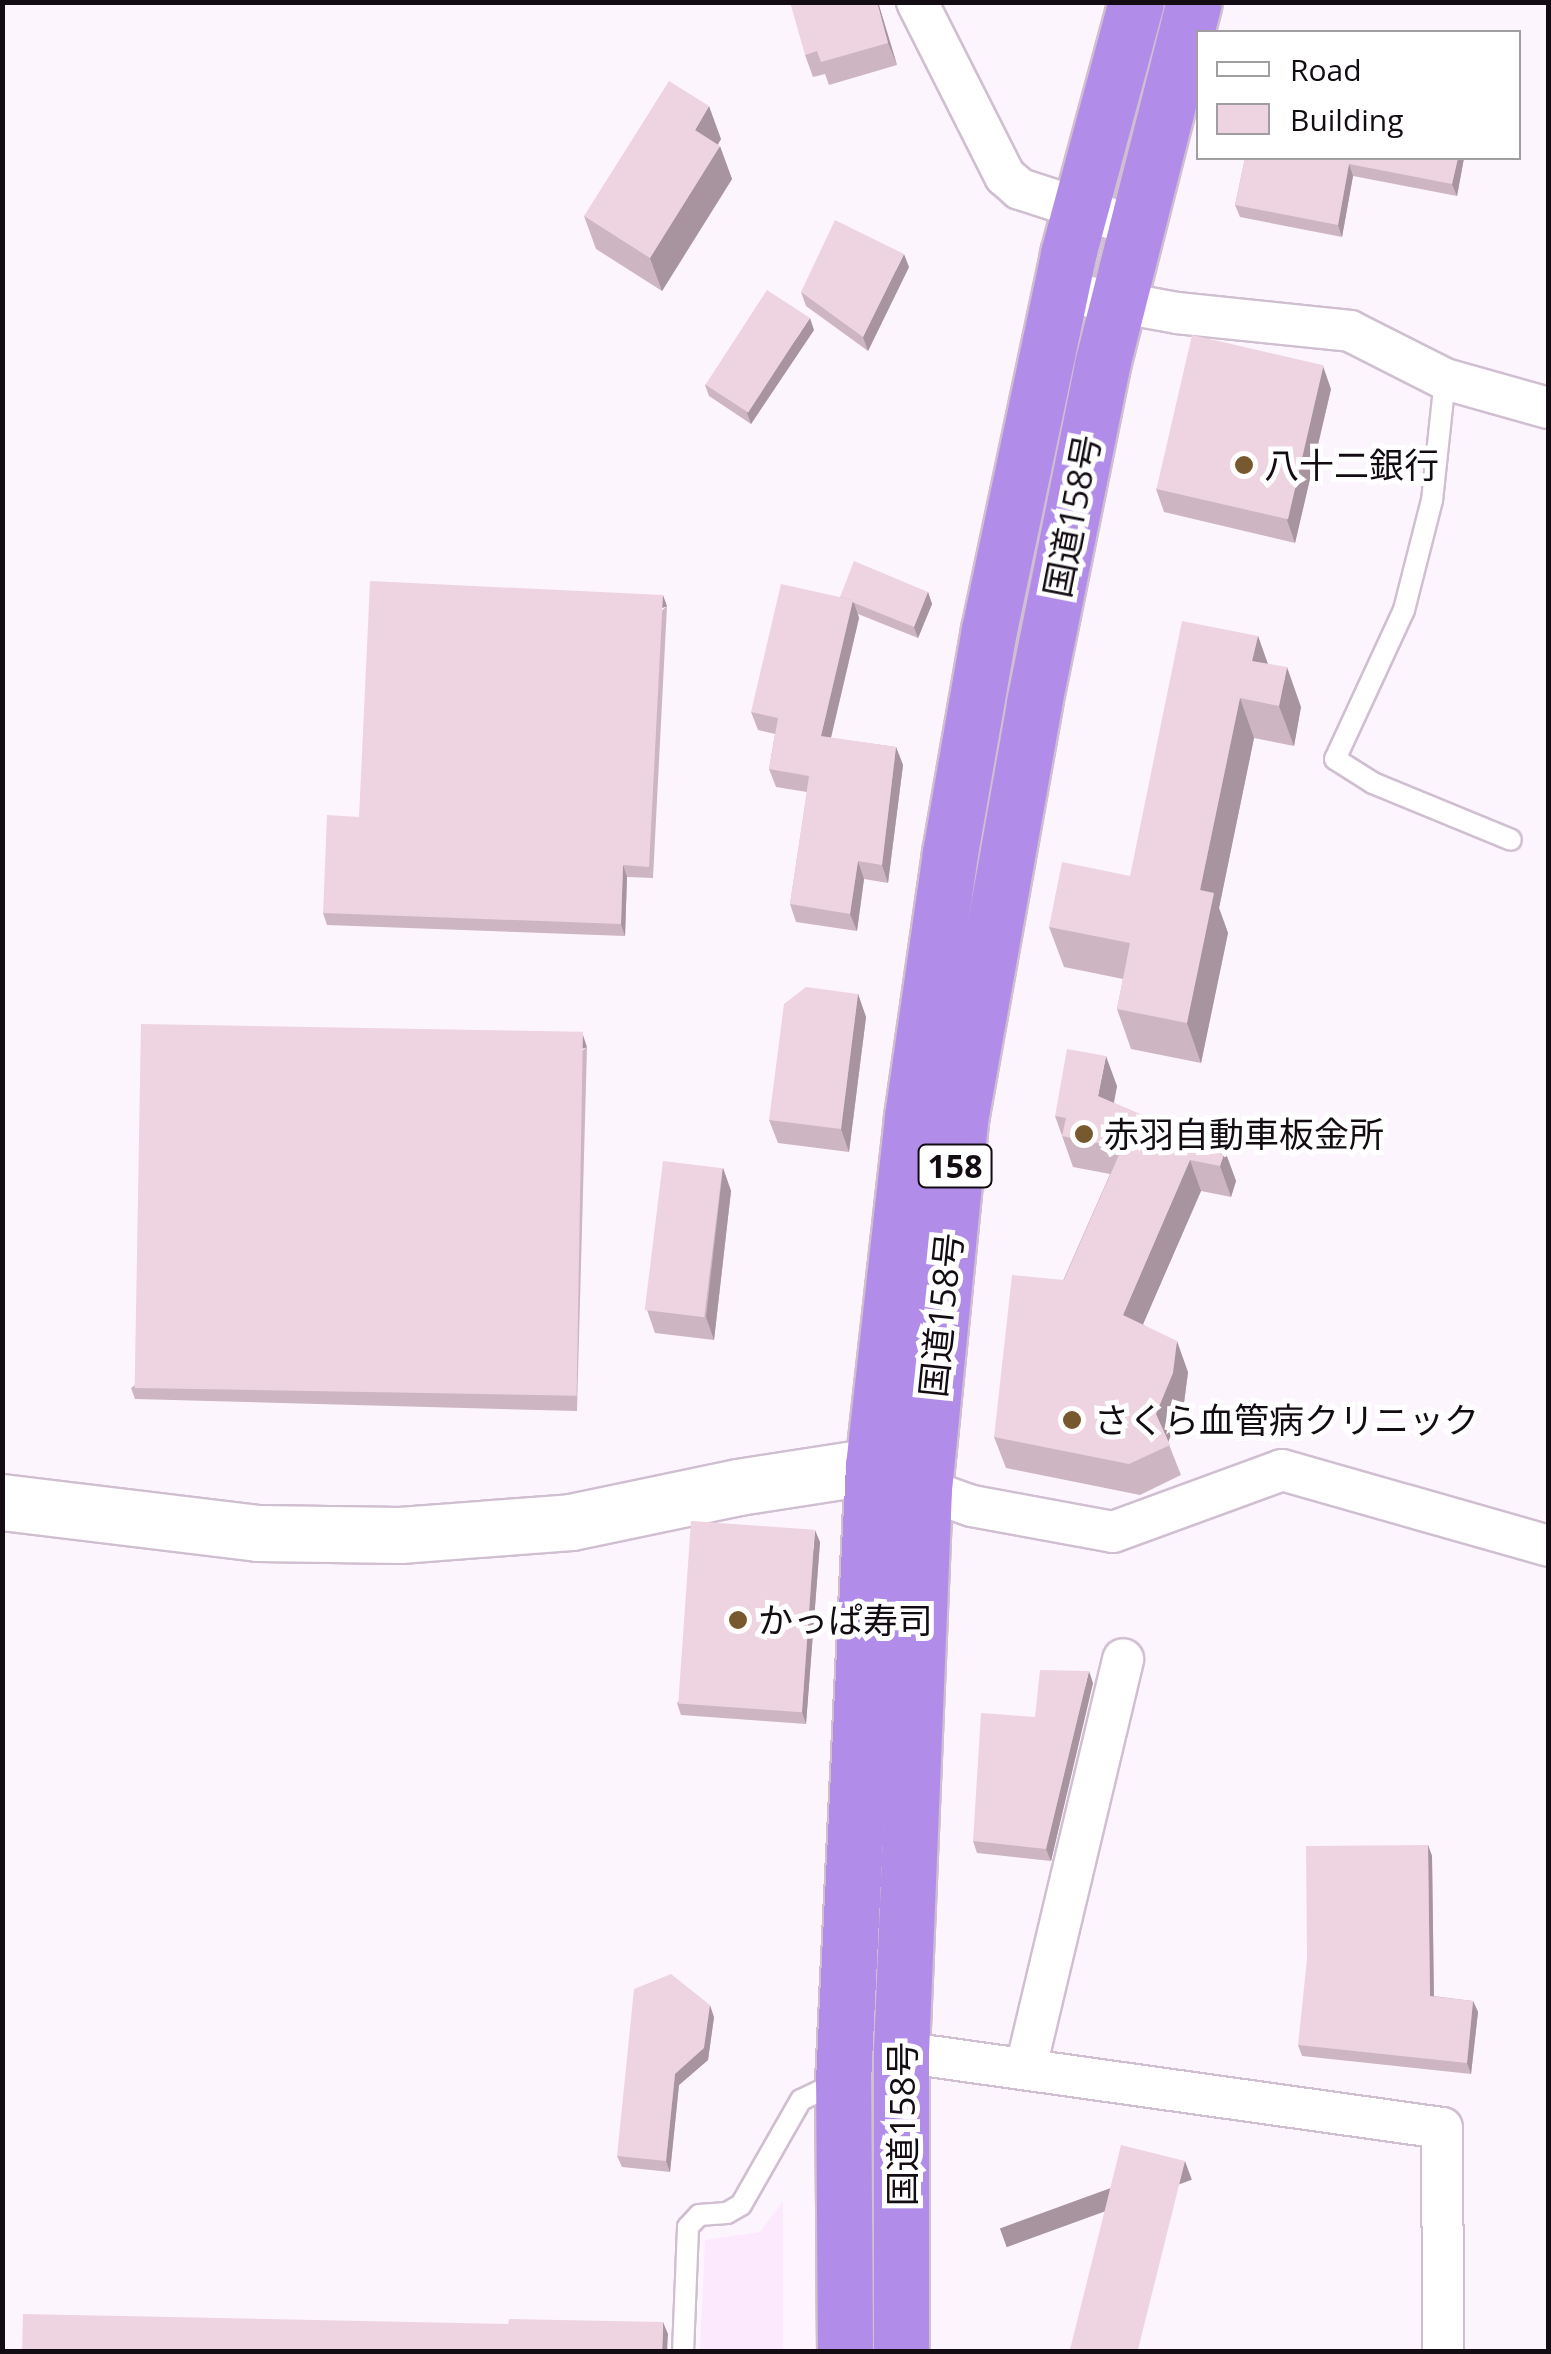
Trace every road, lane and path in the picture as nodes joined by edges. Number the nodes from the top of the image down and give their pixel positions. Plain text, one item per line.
1 (917, 2) edge
2 (1136, 2) edge
3 (1194, 2) edge
4 (1079, 211) junction
5 (1136, 227) junction
6 (1060, 291) junction
7 (1117, 303) junction
8 (1446, 379) junction
9 (1548, 408) edge
10 (1511, 840) dead end
11 (873, 1466) junction
12 (924, 1489) junction
13 (2, 1502) edge
14 (1548, 1546) edge
15 (1123, 1659) dead end
16 (901, 2052) junction
17 (1026, 2067) junction
18 (843, 2080) junction
19 (683, 2352) edge
20 (844, 2352) edge
21 (901, 2352) edge
22 (1443, 2352) edge

1 - 4 street
2 - 4 highway, 国道158号 / 158
3 - 5 highway, 国道158号 / 158
4 - 5 street
4 - 6 highway, 国道158号 / 158
5 - 7 highway, 国道158号 / 158
6 - 7 street
6 - 11 highway, 国道158号 / 158
7 - 8 street
7 - 12 highway, 国道158号 / 158
8 - 9 street
8 - 10 lane
11 - 12 street
11 - 13 street
11 - 18 highway, 国道158号 / 158
12 - 14 street
12 - 16 highway, 国道158号 / 158
15 - 17 street
16 - 17 street
16 - 21 highway, 国道158号 / 158
17 - 22 street
18 - 19 lane
18 - 20 highway, 国道158号 / 158

